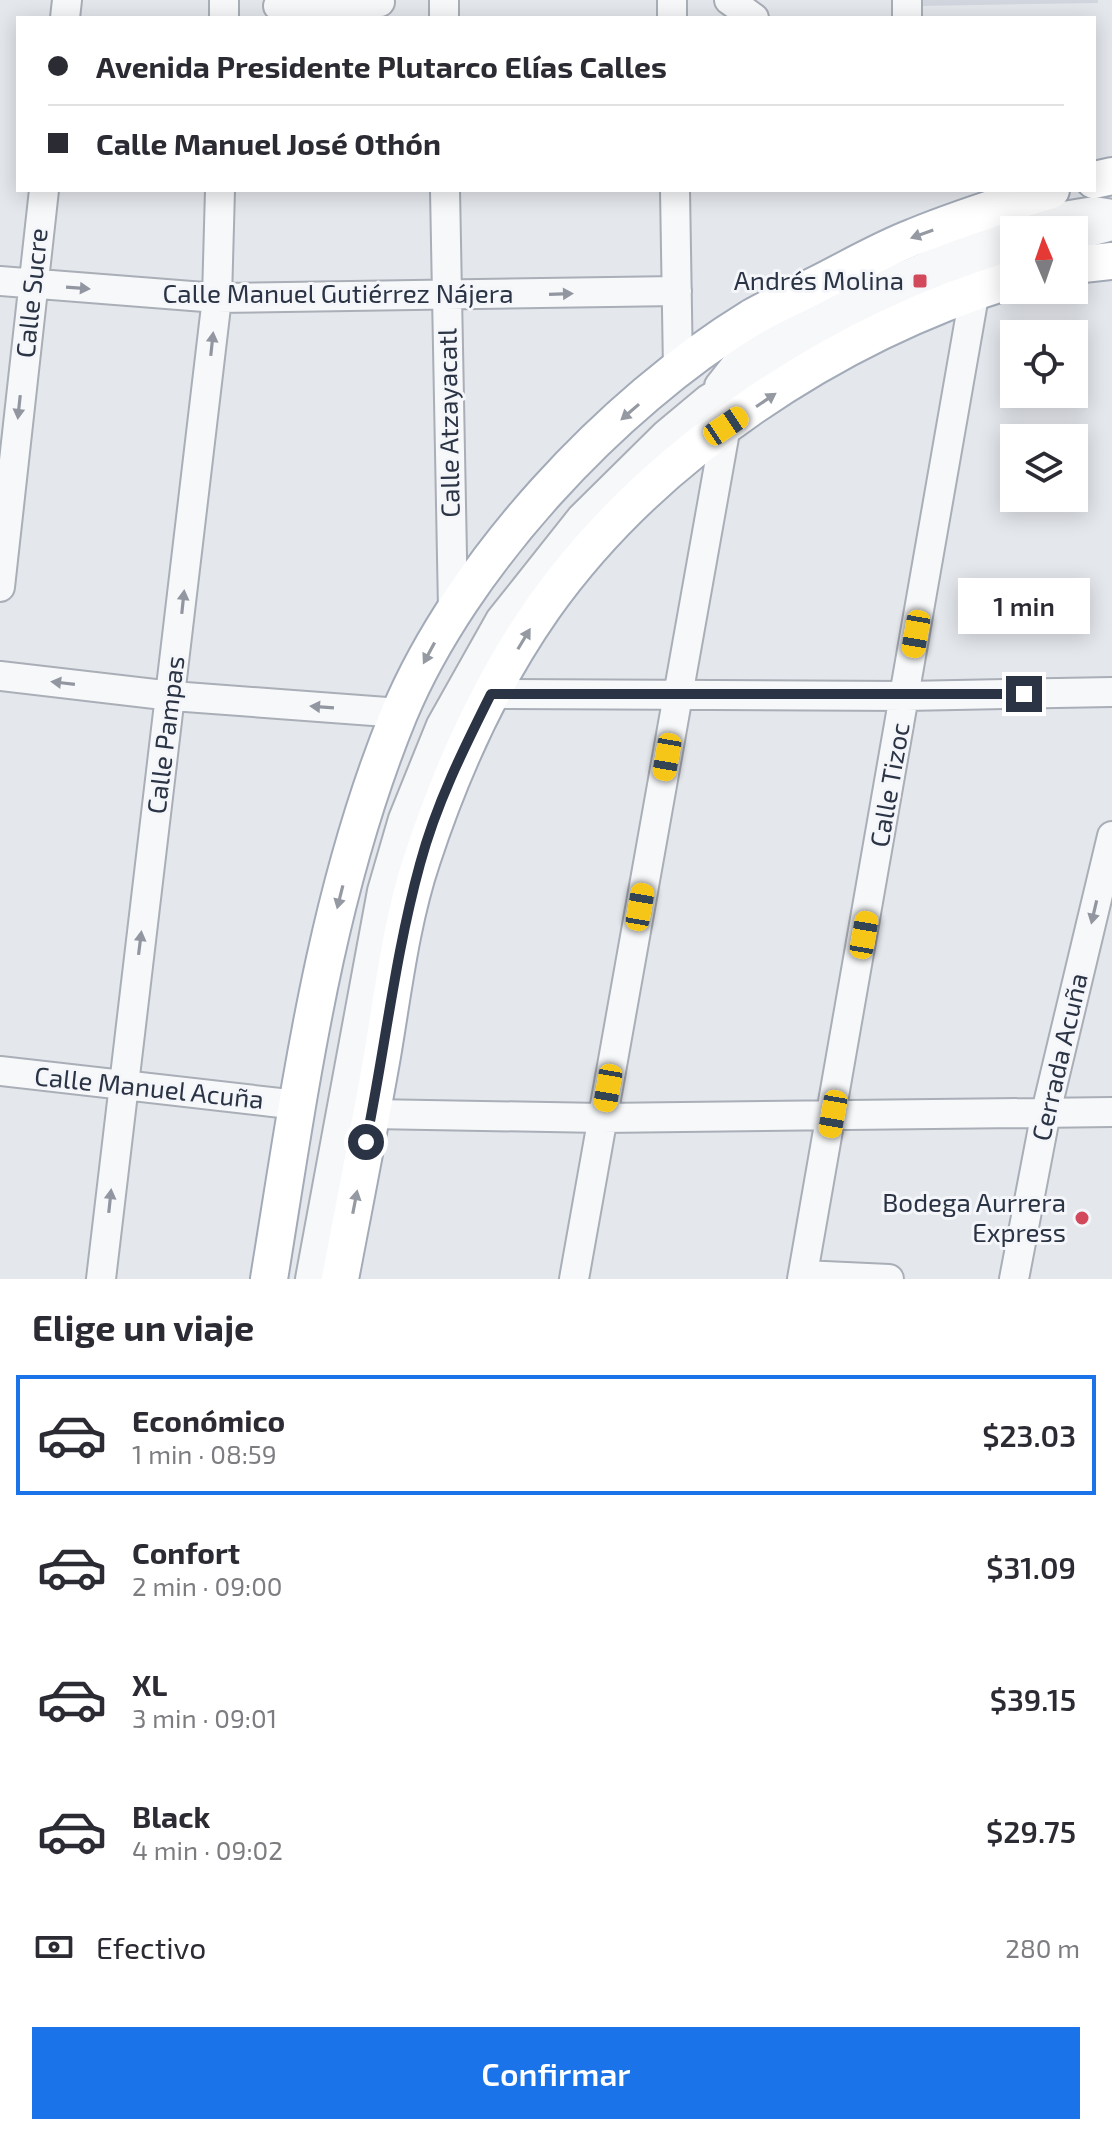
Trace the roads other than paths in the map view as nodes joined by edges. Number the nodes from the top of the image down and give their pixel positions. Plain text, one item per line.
1 (729, 0) edge
2 (333, 2) edge
3 (380, 2) dead end
4 (278, 6) dead end
5 (751, 16) edge
6 (44, 192) edge
7 (220, 192) edge
8 (445, 192) edge
9 (675, 192) edge
10 (1037, 192) edge
11 (986, 199) edge
12 (1112, 214) edge
13 (1112, 226) edge
14 (1088, 232) edge
15 (1000, 261) edge
16 (1112, 261) edge
17 (1088, 264) edge
18 (0, 281) edge
19 (1000, 283) edge
20 (32, 285) junction
21 (975, 290) junction
22 (677, 291) junction
23 (446, 297) junction
24 (217, 298) junction
25 (678, 370) junction
26 (717, 413) junction
27 (0, 587) edge
28 (453, 609) junction
29 (0, 676) edge
30 (1112, 692) edge
31 (491, 694) junction
32 (172, 696) junction
33 (678, 696) junction
34 (906, 696) junction
35 (400, 713) junction
36 (1112, 836) edge
37 (0, 1071) edge
38 (122, 1085) junction
39 (298, 1105) junction
40 (1046, 1112) junction
41 (1112, 1112) edge
42 (372, 1114) junction
43 (833, 1114) junction
44 (602, 1118) junction
45 (803, 1277) edge
46 (101, 1279) edge
47 (269, 1279) edge
48 (310, 1279) edge
49 (340, 1279) edge
50 (574, 1279) edge
51 (889, 1279) edge
52 (1014, 1279) edge

1 - 5 street
2 - 3 street
2 - 4 street
6 - 20 street, Calle Sucre
7 - 24 street, Calle Pampas
8 - 23 street, Calle Atzayacatl
9 - 22 street
10 - 11 main road
11 -> 25 main road
12 - 26 street
13 - 14 street
15 - 26 street
16 - 17 main road
18 - 20 street, Calle Manuel Gutiérrez Nájera
19 - 21 main road
20 -> 24 street, Calle Manuel Gutiérrez Nájera
20 -> 27 street, Calle Sucre
26 -> 21 main road
21 - 34 street, Calle Tizoc
23 -> 22 street, Calle Manuel Gutiérrez Nájera
22 - 25 street
23 - 24 street, Calle Manuel Gutiérrez Nájera
23 - 28 street, Calle Atzayacatl
32 -> 24 street, Calle Pampas
25 -> 28 main road
31 -> 26 main road
26 - 33 street
26 - 48 street
28 -> 35 main road
32 -> 29 street
30 - 34 street
31 - 33 street
31 - 42 main road
35 -> 32 street
38 -> 32 street, Calle Pampas
33 - 34 street
33 - 44 street
34 - 43 street, Calle Tizoc
35 -> 39 main road
36 -> 40 street, Cerrada Acuña
37 - 38 street, Calle Manuel Acuña
38 - 39 street, Calle Manuel Acuña
46 -> 38 street, Calle Pampas
39 - 47 main road
40 - 41 street
40 - 43 street
40 - 52 street, Cerrada Acuña
42 - 44 street
49 -> 42 main road
43 - 44 street
43 - 45 street, Calle Tizoc
44 - 50 street
45 - 51 street

